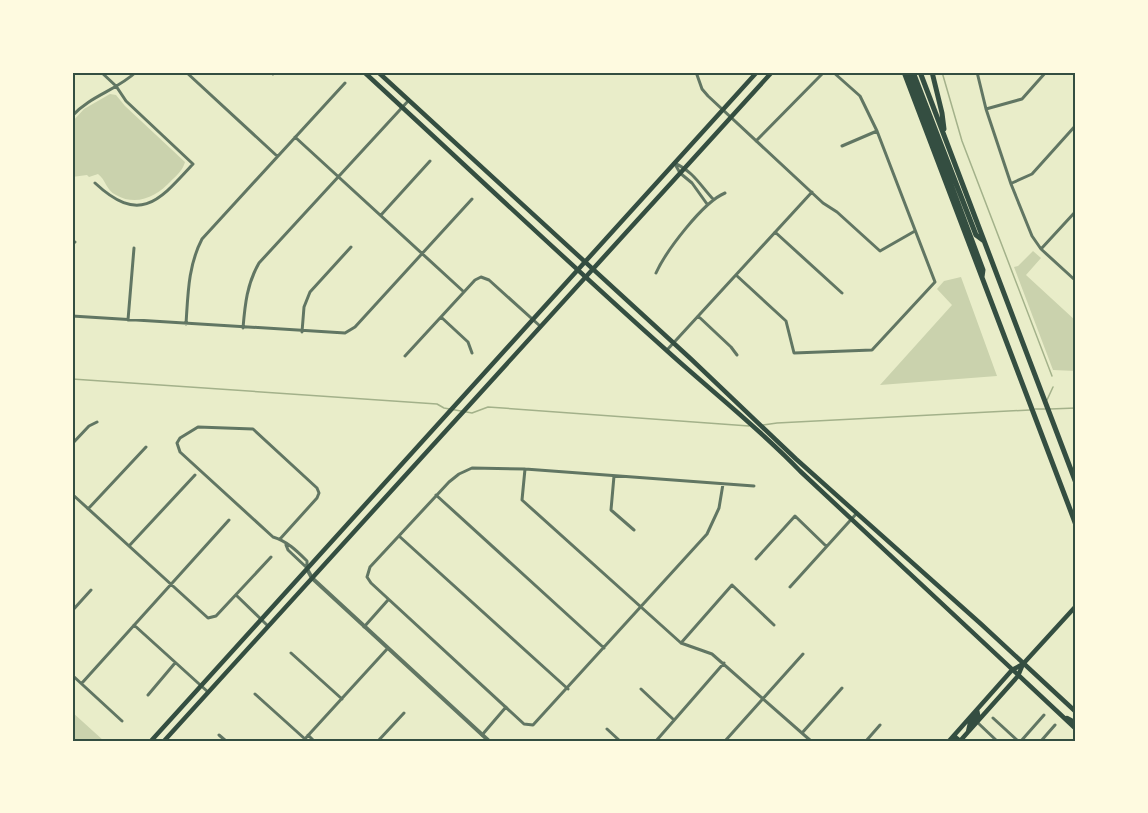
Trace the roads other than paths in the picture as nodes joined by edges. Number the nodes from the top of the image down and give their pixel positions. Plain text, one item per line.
1 (101, 72) edge
2 (136, 72) edge
3 (186, 72) edge
4 (364, 72) edge
5 (378, 72) edge
6 (696, 72) edge
7 (757, 72) edge
8 (772, 72) edge
9 (824, 72) edge
10 (833, 72) edge
11 (904, 72) edge
12 (911, 72) edge
13 (920, 72) edge
14 (932, 72) edge
15 (977, 72) edge
16 (1046, 72) edge
17 (345, 83) dead end
18 (116, 86) junction
19 (409, 100) junction
20 (402, 107) junction
21 (986, 109) junction
22 (722, 111) junction
23 (72, 116) edge
24 (730, 118) junction
25 (1076, 125) edge
26 (877, 131) junction
27 (944, 136) junction
28 (295, 137) junction
29 (756, 142) junction
30 (842, 146) dead end
31 (277, 157) junction
32 (430, 161) dead end
33 (674, 163) junction
34 (685, 167) junction
35 (680, 173) junction
36 (338, 176) junction
37 (95, 183) dead end
38 (1011, 184) junction
39 (812, 192) junction
40 (724, 193) dead end
41 (472, 199) dead end
42 (713, 199) junction
43 (707, 204) junction
44 (1076, 211) edge
45 (380, 215) junction
46 (915, 231) junction
47 (775, 232) junction
48 (985, 242) junction
49 (351, 247) dead end
50 (134, 248) dead end
51 (1041, 249) junction
52 (422, 254) junction
53 (585, 262) junction
54 (592, 268) junction
55 (578, 269) junction
56 (656, 273) dead end
57 (736, 275) junction
58 (586, 276) junction
59 (982, 278) junction
60 (1076, 281) edge
61 (464, 292) junction
62 (842, 293) dead end
63 (72, 316) edge
64 (698, 316) junction
65 (441, 317) junction
66 (533, 319) junction
67 (128, 320) junction
68 (186, 324) junction
69 (540, 326) junction
70 (243, 328) junction
71 (302, 332) junction
72 (673, 343) junction
73 (666, 350) junction
74 (472, 353) dead end
75 (737, 355) dead end
76 (405, 356) dead end
77 (96, 422) dead end
78 (72, 444) edge
79 (146, 447) dead end
80 (525, 469) junction
81 (195, 474) dead end
82 (614, 476) junction
83 (1076, 483) edge
84 (723, 484) junction
85 (754, 486) dead end
86 (72, 494) edge
87 (436, 495) junction
88 (88, 509) junction
89 (857, 513) junction
90 (852, 519) junction
91 (229, 520) dead end
92 (1076, 525) edge
93 (634, 530) dead end
94 (399, 536) junction
95 (280, 539) junction
96 (826, 546) junction
97 (129, 547) junction
98 (271, 557) dead end
99 (756, 560) dead end
100 (307, 568) junction
101 (312, 578) junction
102 (170, 584) junction
103 (790, 587) dead end
104 (91, 590) dead end
105 (236, 596) junction
106 (388, 600) junction
107 (1076, 606) edge
108 (641, 607) junction
109 (72, 611) edge
110 (261, 619) junction
111 (134, 625) junction
112 (268, 626) junction
113 (774, 626) dead end
114 (364, 627) junction
115 (681, 643) junction
116 (388, 648) junction
117 (604, 648) junction
118 (291, 653) dead end
119 (803, 654) dead end
120 (175, 663) junction
121 (724, 663) junction
122 (1023, 664) junction
123 (1012, 670) junction
124 (72, 675) edge
125 (1018, 676) junction
126 (82, 683) junction
127 (201, 686) junction
128 (842, 688) dead end
129 (568, 689) junction
130 (641, 689) dead end
131 (208, 692) junction
132 (148, 694) dead end
133 (255, 694) dead end
134 (764, 698) junction
135 (342, 699) junction
136 (506, 707) junction
137 (977, 710) junction
138 (1057, 712) junction
139 (1076, 712) edge
140 (404, 713) dead end
141 (1044, 716) dead end
142 (993, 718) dead end
143 (674, 720) junction
144 (122, 721) dead end
145 (977, 722) junction
146 (1076, 723) edge
147 (880, 724) dead end
148 (1054, 725) dead end
149 (607, 729) dead end
150 (1076, 729) edge
151 (968, 732) junction
152 (802, 733) junction
153 (219, 735) dead end
154 (308, 735) junction
155 (482, 735) junction
156 (954, 736) junction
157 (728, 737) junction
158 (304, 740) edge
159 (151, 741) edge
160 (164, 741) edge
161 (225, 741) edge
162 (314, 741) edge
163 (378, 741) edge
164 (489, 741) edge
165 (620, 741) edge
166 (656, 741) edge
167 (725, 741) edge
168 (732, 741) edge
169 (811, 741) edge
170 (866, 741) edge
171 (949, 741) edge
172 (960, 741) edge
173 (997, 741) edge
174 (1020, 741) edge
175 (1041, 741) edge

1 - 18 street
2 - 18 street
3 - 31 street
4 - 20 main road
5 - 19 main road
6 - 22 street
7 - 22 main road
8 - 24 main road
9 - 29 street
10 - 26 street
11 - 59 highway
12 - 48 highway
12 - 59 highway
13 - 27 highway
14 - 27 highway
15 - 21 street
16 - 21 street
17 - 28 street
18 - 23 street
18 - 37 street
19 - 20 street
19 - 53 main road
20 - 36 street
20 - 55 main road
21 - 38 street
22 - 24 street
22 - 33 main road
24 - 29 street
24 - 34 main road
25 - 38 street
26 - 30 street
26 - 46 street
27 - 48 highway
28 - 31 street
28 - 36 street
29 - 39 street
31 - 68 street
32 - 45 street
33 - 34 street
33 - 35 street
33 - 53 main road
34 - 35 main road
34 - 42 street
35 - 43 street
35 - 54 main road
36 - 45 street
36 - 70 street
38 - 51 street
39 - 46 street
39 - 47 street
40 - 42 street
41 - 52 street
42 - 43 street
43 - 56 street
44 - 51 street
45 - 52 street
46 - 57 street
47 - 57 street
47 - 62 street
48 - 83 highway
49 - 71 street
50 - 67 street
51 - 60 street
52 - 61 street
52 - 71 street
53 - 54 main road
53 - 55 main road
54 - 58 main road
54 - 72 main road
55 - 58 main road
55 - 66 main road
57 - 64 street
58 - 69 main road
58 - 73 main road
59 - 92 highway
61 - 65 street
61 - 66 street
63 - 67 street
64 - 72 street
64 - 75 street
65 - 74 street
65 - 76 street
66 - 69 street
66 - 100 main road
67 - 68 street
68 - 70 street
69 - 101 main road
70 - 71 street
72 - 73 street
72 - 89 main road
73 - 90 main road
77 - 78 street
79 - 88 street
80 - 82 street
80 - 87 street
80 - 108 street
81 - 97 street
82 - 84 street
82 - 93 street
84 - 85 street
84 - 108 street
86 - 88 street
87 - 94 street
87 - 117 street
88 - 97 street
89 - 90 street
89 - 122 main road
90 - 96 street
90 - 123 main road
91 - 102 street
94 - 106 street
94 - 129 street
95 - 95 street
95 - 100 street
96 - 99 street
96 - 103 street
97 - 102 street
98 - 105 street
100 - 101 street
100 - 110 main road
101 - 112 main road
101 - 114 street
102 - 105 street
102 - 111 street
104 - 109 street
105 - 110 street
106 - 114 street
106 - 136 street
107 - 122 main road
108 - 115 street
108 - 117 street
110 - 112 street
110 - 127 main road
111 - 120 street
111 - 126 street
112 - 131 main road
113 - 115 street
114 - 116 street
115 - 121 street
116 - 135 street
116 - 155 street
117 - 129 street
118 - 135 street
119 - 134 street
120 - 127 street
120 - 132 street
121 - 134 street
121 - 143 street
122 - 123 main road
122 - 125 main road
122 - 139 main road
123 - 125 main road
123 - 137 main road
124 - 126 street
125 - 138 main road
125 - 145 main road
126 - 144 street
127 - 131 street
127 - 159 main road
128 - 152 street
129 - 136 street
130 - 143 street
131 - 160 main road
133 - 158 street
134 - 152 street
134 - 157 street
135 - 154 street
136 - 155 street
137 - 151 main road
137 - 156 main road
138 - 146 main road
138 - 150 main road
140 - 163 street
141 - 174 street
142 - 174 street
143 - 166 street
145 - 151 main road
145 - 173 street
147 - 170 street
148 - 175 street
149 - 165 street
151 - 172 main road
152 - 169 street
153 - 161 street
154 - 158 street
154 - 162 street
155 - 164 street
156 - 171 main road
156 - 172 main road
157 - 167 street
157 - 168 street

